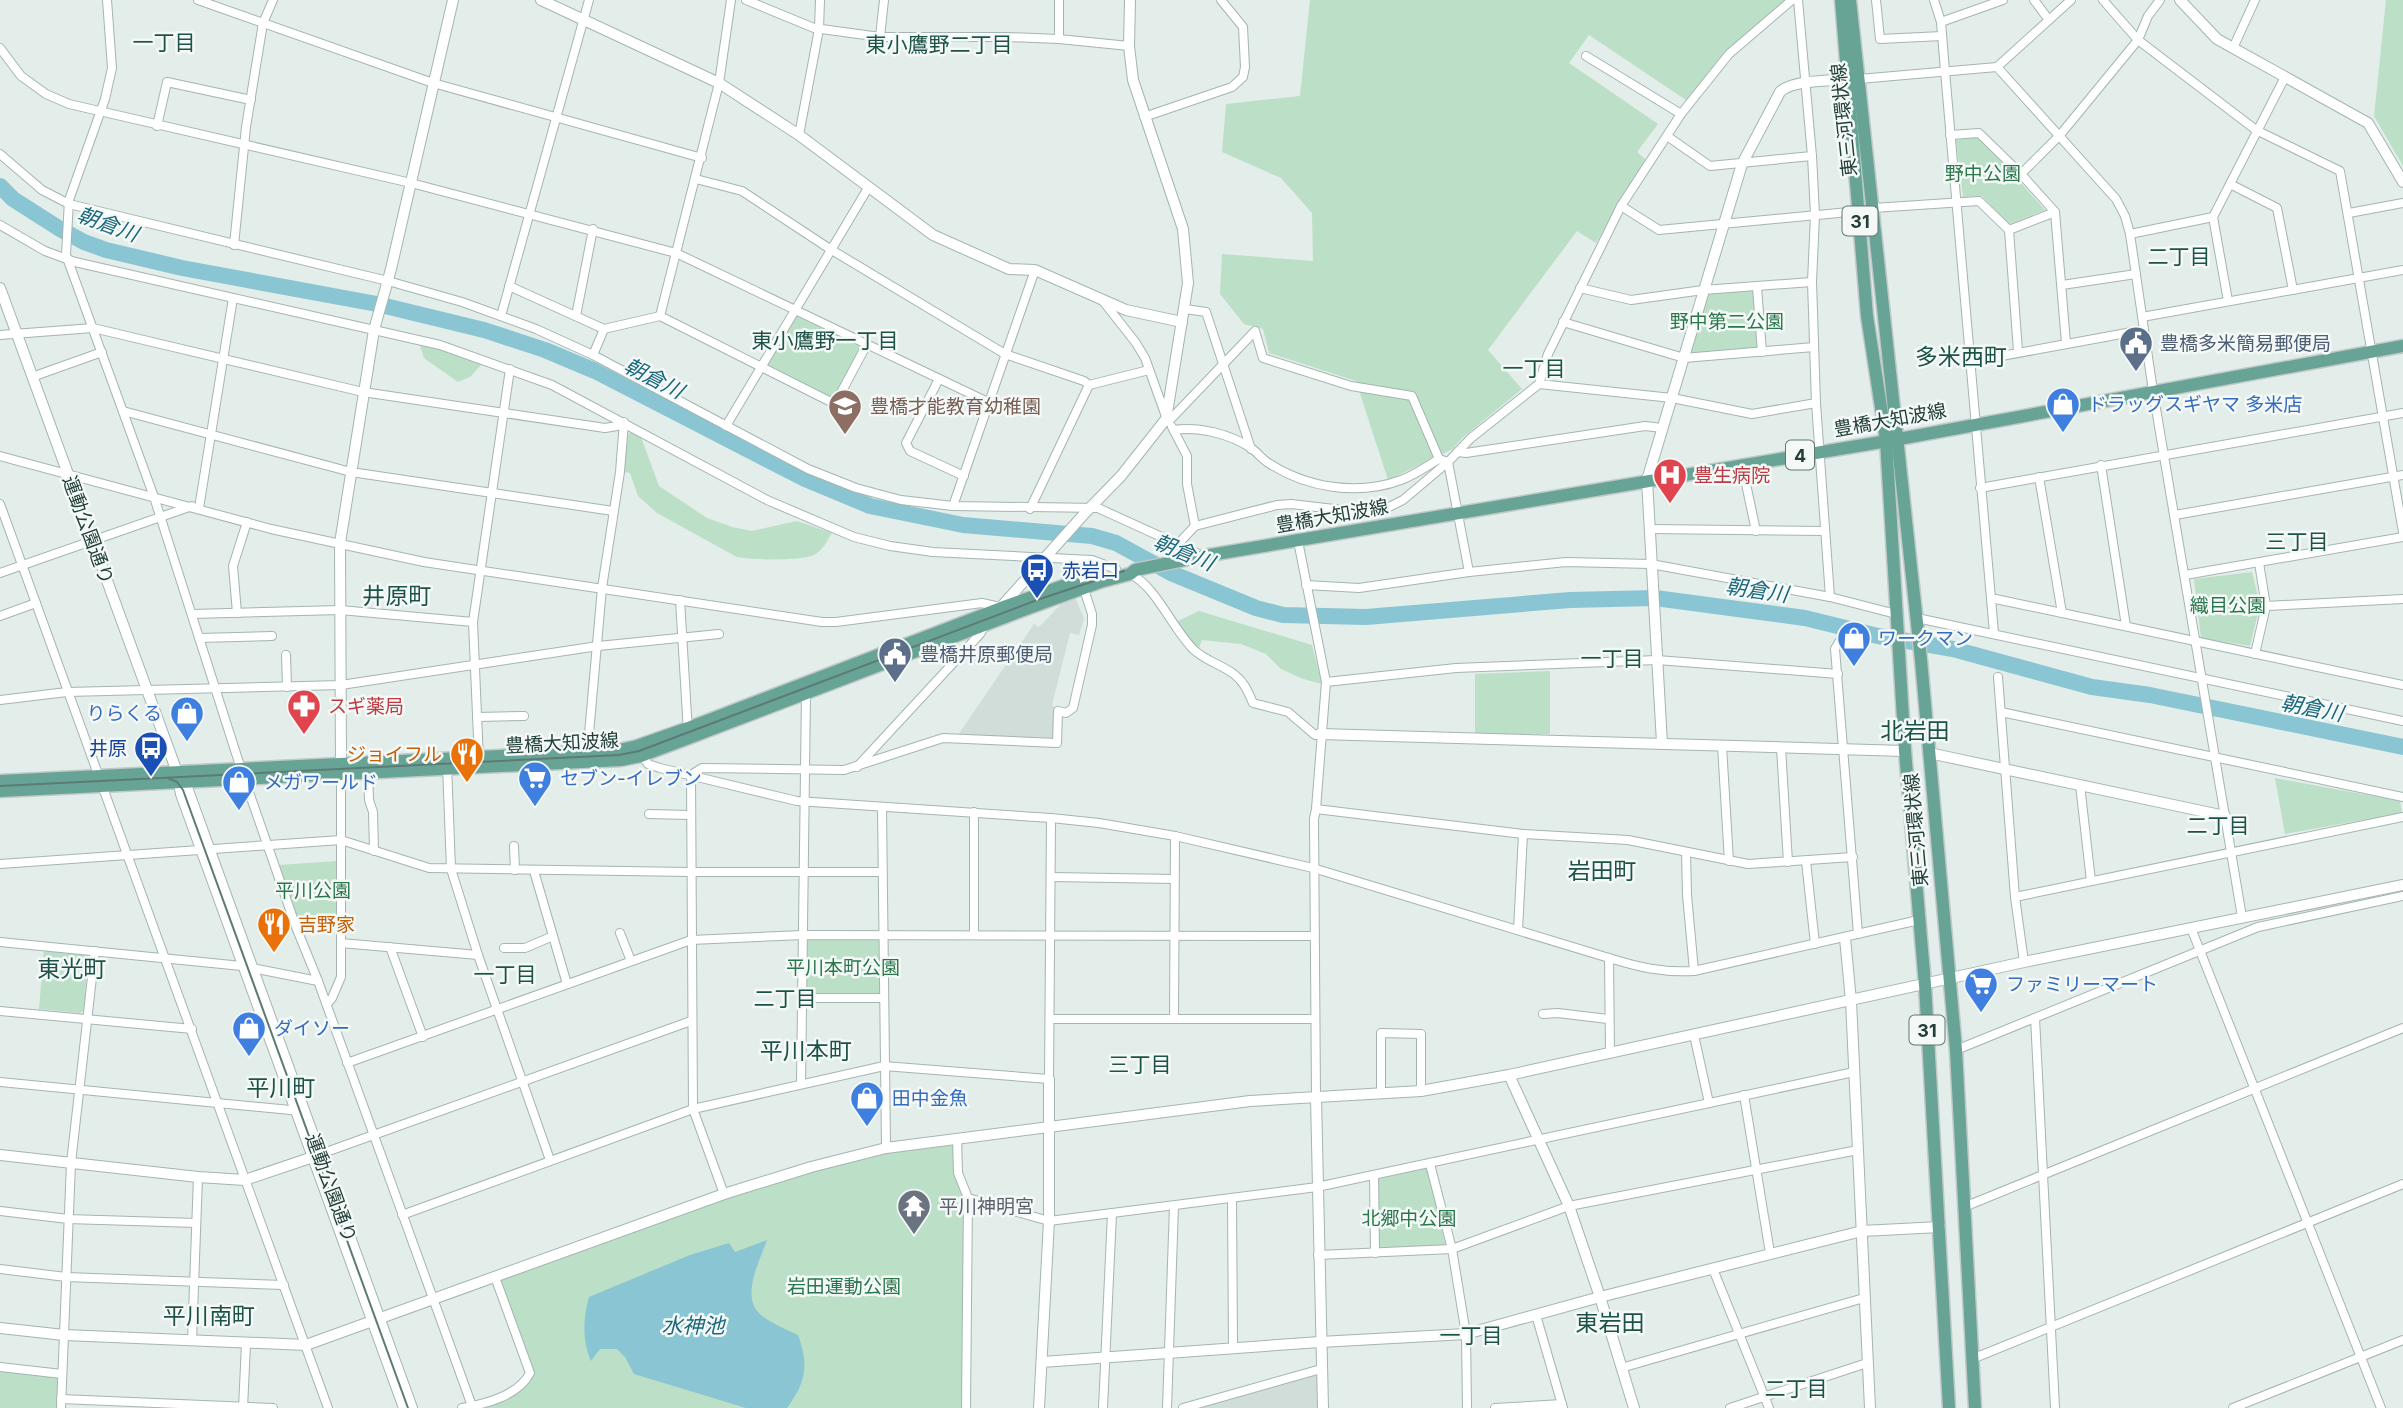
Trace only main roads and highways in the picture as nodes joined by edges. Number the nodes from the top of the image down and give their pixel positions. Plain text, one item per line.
1 (1841, 0) edge
2 (1850, 0) edge
3 (1854, 79) junction
4 (2403, 346) edge
5 (1893, 440) junction
6 (1133, 572) junction
7 (1082, 584) junction
8 (688, 733) junction
9 (447, 764) junction
10 (341, 769) junction
11 (0, 781) edge
12 (101, 781) junction
13 (0, 791) edge
14 (1949, 1408) edge
15 (1975, 1408) edge

1 - 3 main road, 東三河環状線 / 31
2 - 3 main road, 東三河環状線 / 31
3 - 5 main road, 東三河環状線 / 31
3 - 5 main road, 東三河環状線 / 31
4 - 5 main road, 豊橋大知波線 / 4
5 - 6 main road, 豊橋大知波線 / 4
5 - 14 main road, 東三河環状線 / 31
5 - 15 main road, 東三河環状線 / 31
6 - 7 main road, 豊橋大知波線 / 4
6 - 7 main road, 豊橋大知波線 / 4
7 - 8 main road, 豊橋大知波線 / 4
7 - 8 main road, 豊橋大知波線 / 4
8 - 9 main road, 豊橋大知波線 / 4
9 - 10 main road, 豊橋大知波線 / 4
9 - 10 main road, 豊橋大知波線 / 4
10 - 12 main road, 豊橋大知波線 / 4
11 - 12 main road, 豊橋大知波線 / 4
12 - 13 main road, 豊橋大知波線 / 4

